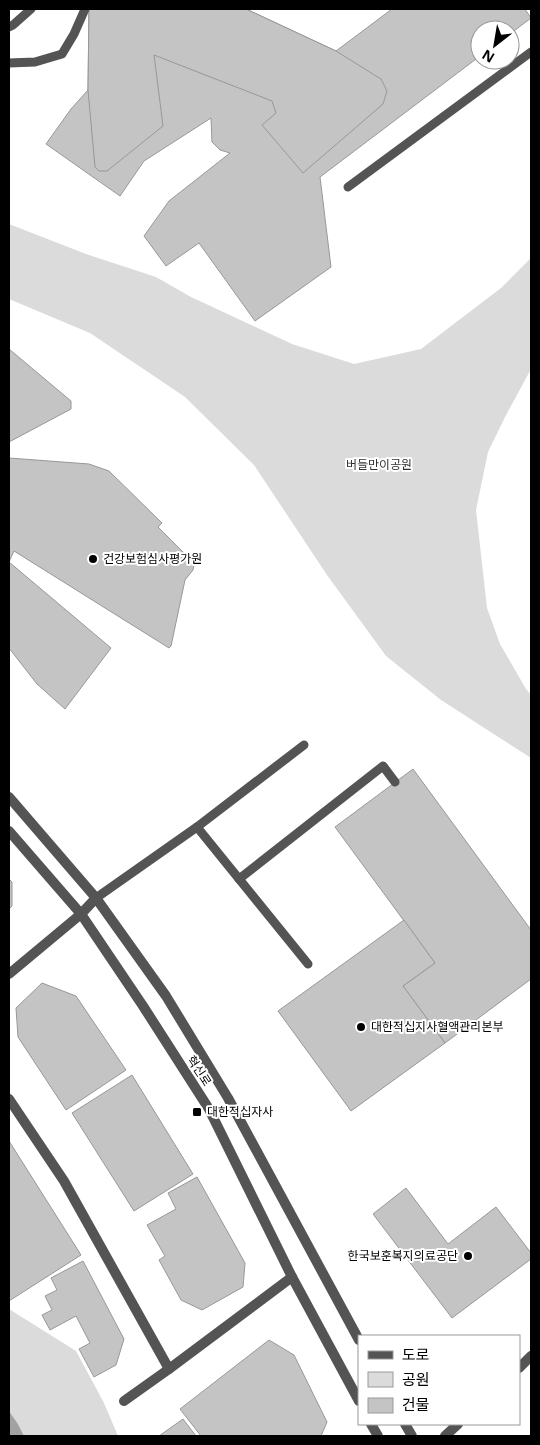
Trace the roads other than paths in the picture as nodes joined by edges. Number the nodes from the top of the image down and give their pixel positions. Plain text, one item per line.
1 (31, 9) edge
2 (85, 9) edge
3 (9, 27) edge
4 (531, 52) edge
5 (9, 63) edge
6 (348, 187) dead end
7 (304, 745) dead end
8 (395, 782) dead end
9 (9, 797) edge
10 (196, 827) junction
11 (9, 831) edge
12 (239, 879) junction
13 (96, 898) junction
14 (81, 914) junction
15 (308, 964) dead end
16 (9, 974) edge
17 (9, 1099) edge
18 (292, 1277) junction
19 (358, 1338) edge
20 (531, 1356) edge
21 (520, 1367) edge
22 (169, 1369) junction
23 (358, 1399) edge
24 (124, 1400) dead end
25 (372, 1425) edge
26 (406, 1425) edge
27 (457, 1425) edge
28 (378, 1436) edge
29 (412, 1436) edge
30 (445, 1436) edge

1 - 3 lane
2 - 5 lane
4 - 6 lane
7 - 10 lane
8 - 12 lane
9 - 13 street, 혁신로
10 - 12 lane
10 - 13 lane
11 - 14 street, 혁신로
12 - 15 lane
13 - 14 street
13 - 19 street, 혁신로
14 - 16 street
14 - 18 street, 혁신로
17 - 22 street
18 - 22 street
18 - 23 street, 혁신로
20 - 21 street
22 - 24 street
25 - 28 street
26 - 29 street
27 - 30 street

